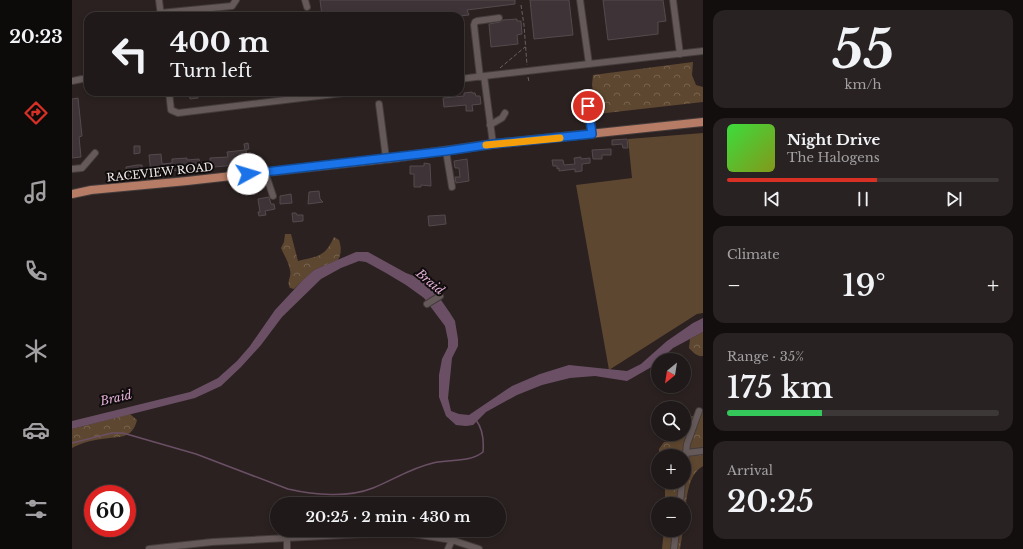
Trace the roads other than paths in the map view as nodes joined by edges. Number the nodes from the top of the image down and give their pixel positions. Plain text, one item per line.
1 (159, 0) edge
2 (236, 0) edge
3 (305, 0) edge
4 (580, 0) edge
5 (673, 0) edge
6 (307, 7) dead end
7 (161, 12) edge
8 (179, 12) edge
9 (499, 18) dead end
10 (703, 51) edge
11 (680, 54) junction
12 (588, 64) junction
13 (482, 77) junction
14 (464, 79) edge
15 (82, 80) dead end
16 (72, 81) edge
17 (169, 96) edge
18 (301, 96) edge
19 (379, 104) dead end
20 (588, 106) dead end
21 (505, 113) dead end
22 (703, 122) edge
23 (490, 126) junction
24 (592, 134) junction
25 (493, 144) junction
26 (446, 151) junction
27 (95, 153) dead end
28 (386, 158) junction
29 (72, 170) edge
30 (265, 172) junction
31 (452, 187) dead end
32 (72, 194) edge
33 (273, 196) dead end
34 (440, 296) dead end
35 (427, 304) dead end
36 (699, 411) dead end
37 (687, 449) edge
38 (703, 451) edge
39 (691, 452) edge
40 (675, 537) edge
41 (287, 538) junction
42 (452, 540) junction
43 (149, 549) edge
44 (287, 549) edge
45 (448, 549) edge
46 (479, 549) edge
47 (674, 549) edge

1 - 7 street
2 - 8 street
3 - 6 street
4 - 12 street
5 - 11 street
9 - 13 street
10 - 11 street
11 - 12 street
12 - 13 street
13 - 14 street
13 - 23 street
15 - 16 street
17 - 18 street
19 - 28 street
20 - 24 street
21 - 23 street
22 - 24 main road, RACEVIEW ROAD
23 - 25 street
24 - 25 main road, RACEVIEW ROAD
25 - 26 main road, RACEVIEW ROAD
26 - 28 main road, RACEVIEW ROAD
26 - 31 street
27 - 29 street
28 - 30 main road, RACEVIEW ROAD
30 - 32 main road, RACEVIEW ROAD
30 - 33 street
34 - 35 street
36 - 37 street
38 - 39 street
40 - 47 street
41 - 42 street
41 - 43 street
41 - 44 street
42 - 45 street
42 - 46 street

